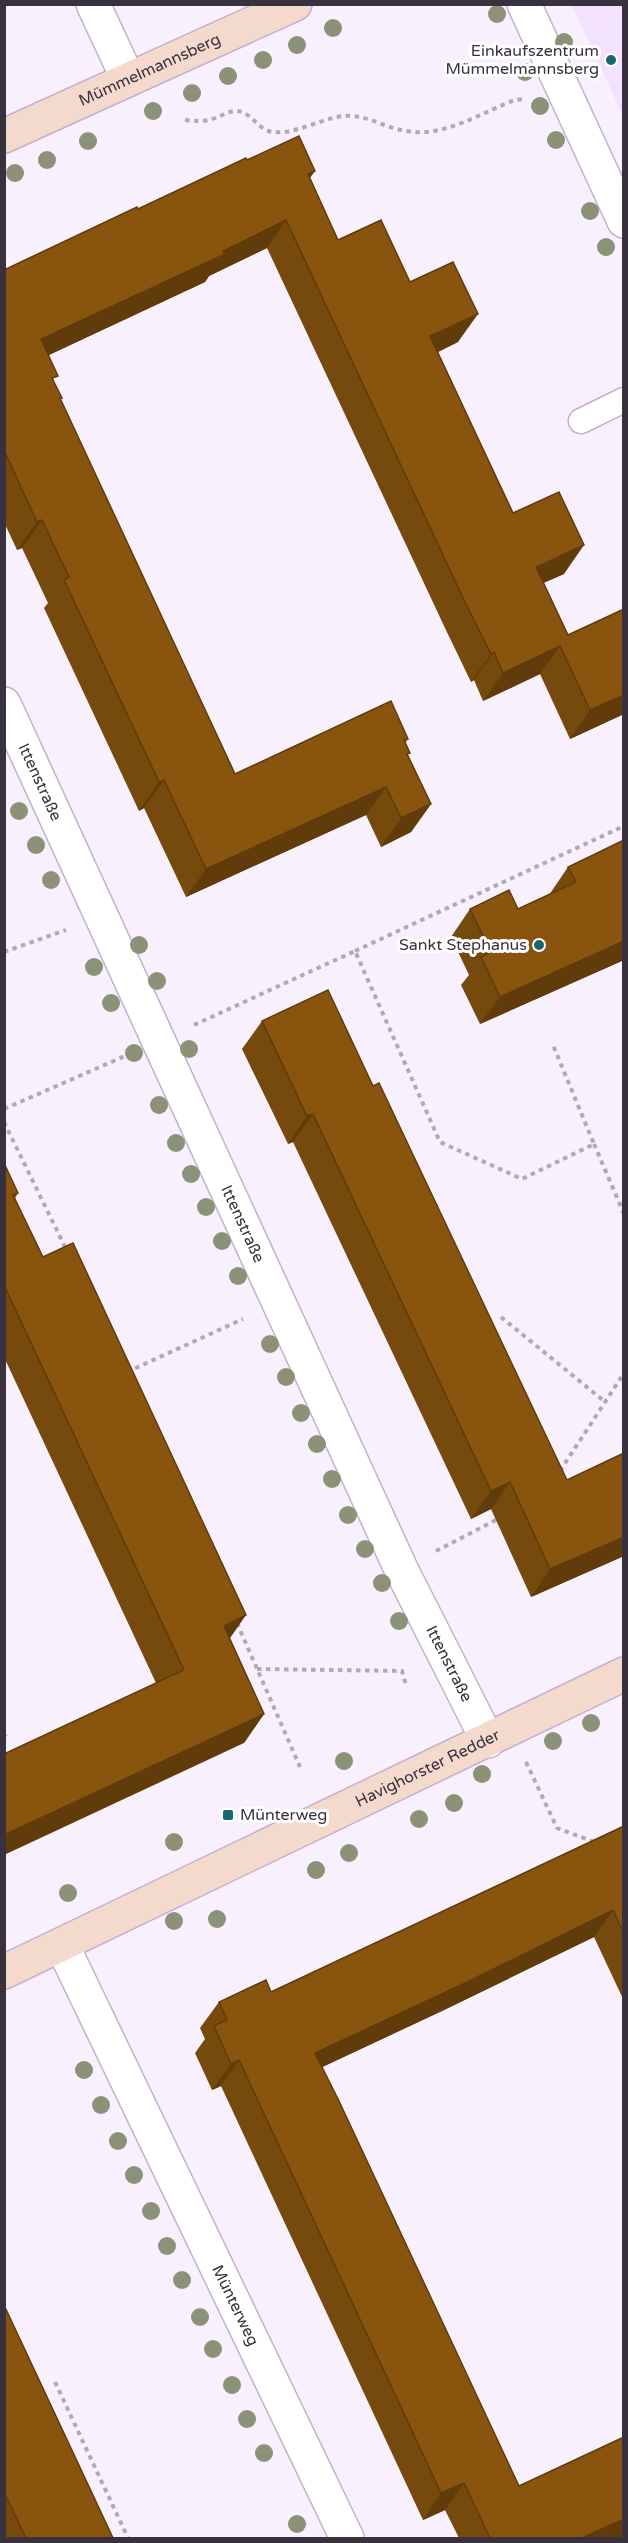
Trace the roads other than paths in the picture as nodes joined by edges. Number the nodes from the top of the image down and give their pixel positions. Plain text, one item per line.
1 (93, 4) edge
2 (295, 4) edge
3 (524, 4) edge
4 (128, 79) junction
5 (4, 136) edge
6 (624, 222) edge
7 (624, 400) edge
8 (581, 421) dead end
9 (4, 704) edge
10 (624, 1674) edge
11 (499, 1735) junction
12 (62, 1945) junction
13 (4, 1972) edge
14 (347, 2538) edge

1 - 4 street
2 - 4 street, Mümmelmannsberg
3 - 6 street
4 - 5 street, Mümmelmannsberg
7 - 8 lane
9 - 11 street, Ittenstraße
10 - 11 street, Havighorster Redder
11 - 12 street, Havighorster Redder
12 - 13 street, Havighorster Redder
12 - 14 street, Münterweg

